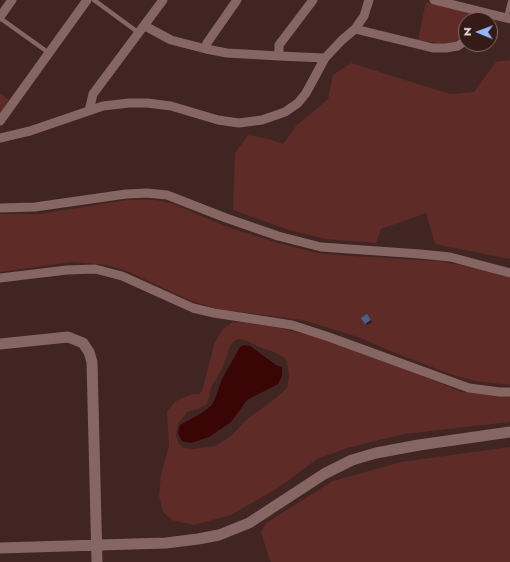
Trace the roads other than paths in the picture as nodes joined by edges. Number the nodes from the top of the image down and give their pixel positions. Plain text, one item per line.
1 (12, 0) edge
2 (87, 0) edge
3 (94, 0) edge
4 (163, 0) edge
5 (238, 0) edge
6 (313, 0) edge
7 (369, 0) edge
8 (434, 0) edge
9 (510, 2) edge
10 (467, 12) edge
11 (498, 17) edge
12 (0, 18) edge
13 (508, 18) edge
14 (355, 29) junction
15 (142, 30) junction
16 (458, 46) edge
17 (206, 49) junction
18 (49, 53) junction
19 (279, 56) junction
20 (325, 58) junction
21 (89, 111) junction
22 (0, 121) edge
23 (0, 138) edge
24 (0, 208) edge
25 (510, 272) edge
26 (0, 278) edge
27 (0, 344) edge
28 (510, 392) edge
29 (510, 432) edge
30 (97, 545) junction
31 (0, 548) edge
32 (98, 562) edge

1 - 12 street
2 - 18 street
3 - 15 lane
4 - 15 street
5 - 17 street
6 - 19 street
7 - 14 street
8 - 10 street
9 - 13 lane
11 - 13 street
12 - 18 lane
14 - 16 street
14 - 20 street
15 - 17 street
15 - 21 street
17 - 19 street
18 - 22 street
19 - 20 street
20 - 21 street
21 - 23 street
24 - 25 street
26 - 28 street
27 - 30 street
29 - 30 street
30 - 31 street
30 - 32 street

